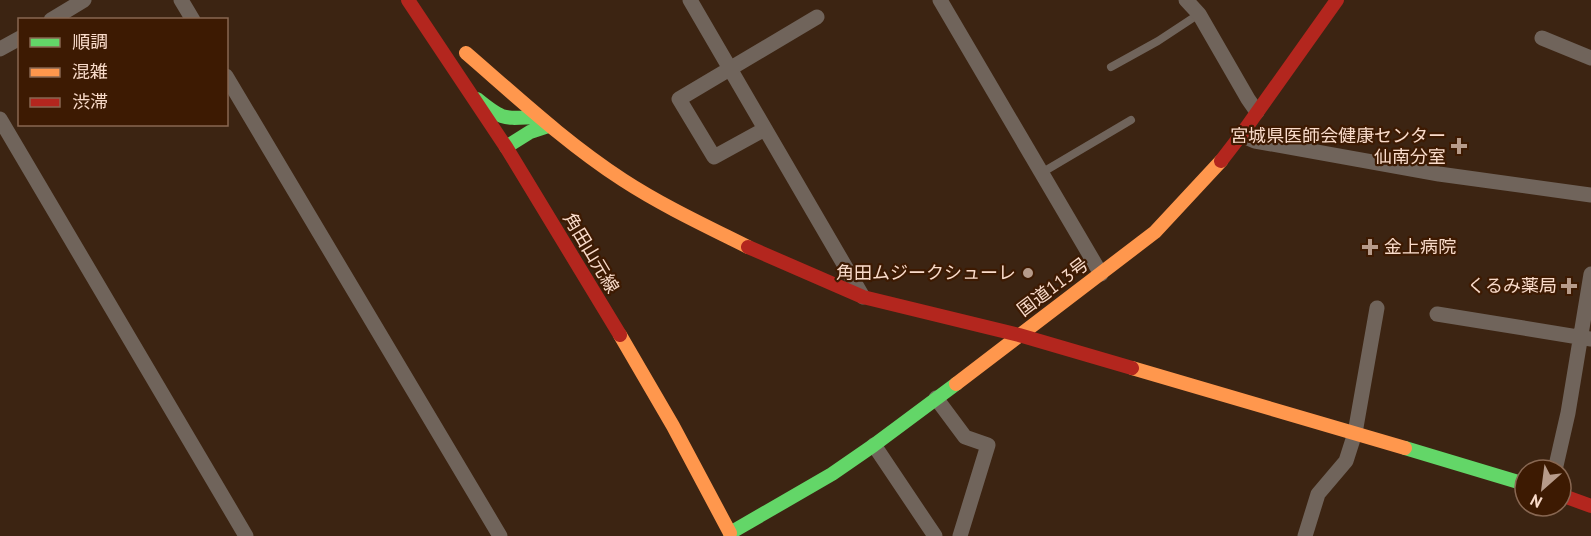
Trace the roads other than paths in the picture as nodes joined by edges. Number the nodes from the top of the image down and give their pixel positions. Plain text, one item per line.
1 (84, 0) edge
2 (181, 0) edge
3 (408, 0) edge
4 (690, 0) edge
5 (940, 0) edge
6 (1186, 0) edge
7 (1337, 0) edge
8 (1199, 14) junction
9 (818, 17) dead end
10 (54, 18) edge
11 (192, 18) edge
12 (1542, 38) dead end
13 (18, 39) edge
14 (0, 49) edge
15 (466, 53) dead end
16 (1591, 58) edge
17 (1111, 67) dead end
18 (730, 69) junction
19 (228, 79) edge
20 (474, 97) junction
21 (1257, 112) junction
22 (0, 119) edge
23 (1131, 120) dead end
24 (544, 121) junction
25 (765, 129) junction
26 (1241, 135) junction
27 (506, 147) junction
28 (1043, 172) junction
29 (1591, 195) edge
30 (1101, 274) junction
31 (1591, 274) edge
32 (863, 297) junction
33 (1377, 308) dead end
34 (1437, 314) dead end
35 (1019, 335) junction
36 (1586, 338) edge
37 (936, 398) junction
38 (1355, 433) junction
39 (874, 445) junction
40 (1558, 458) edge
41 (1513, 480) edge
42 (1573, 499) edge
43 (1591, 506) edge
44 (729, 535) edge
45 (246, 536) edge
46 (500, 536) edge
47 (935, 536) edge
48 (960, 536) edge
49 (1305, 536) edge

1 - 10 street
2 - 11 street
3 - 20 main road, 角田山元線
4 - 18 street
5 - 28 street
6 - 8 street
7 - 21 main road, 国道113号
8 - 17 lane
8 - 21 street
9 - 18 street
12 - 16 street
13 - 14 street
15 - 24 main road
18 - 25 street
18 - 25 street
19 - 46 street
20 - 24 main road
20 - 27 main road, 角田山元線
21 - 26 main road, 国道113号
22 - 45 street
23 - 28 lane
24 - 27 main road
24 - 32 main road
25 - 32 street
26 - 29 street
26 - 30 main road, 国道113号
27 - 44 main road, 角田山元線
28 - 30 street
30 - 35 main road, 国道113号
31 - 36 street
32 - 35 main road
33 - 38 street
34 - 36 street
35 - 37 main road, 国道113号
35 - 38 main road
36 - 40 street
37 - 39 main road, 国道113号
37 - 48 street
38 - 41 main road
38 - 49 street
39 - 44 main road, 国道113号
39 - 47 street
42 - 43 main road

